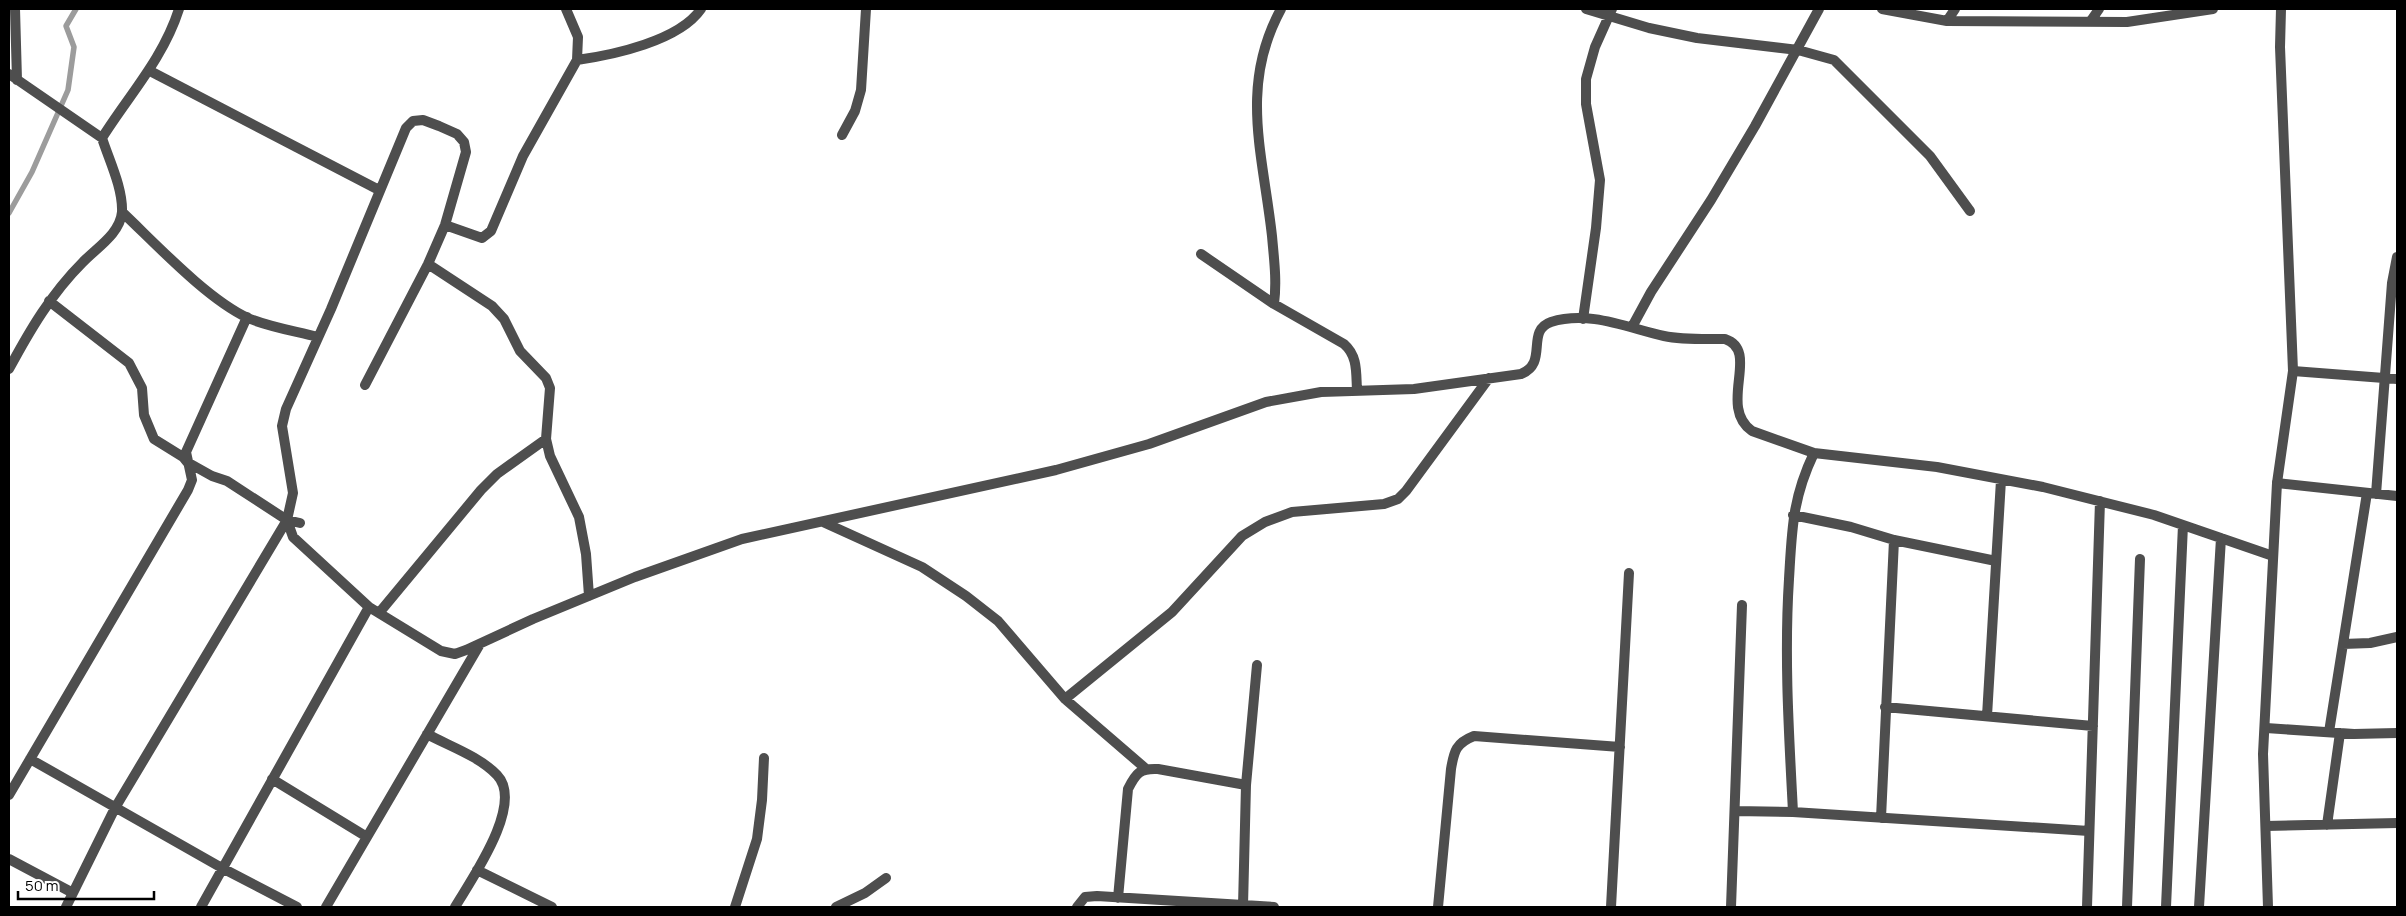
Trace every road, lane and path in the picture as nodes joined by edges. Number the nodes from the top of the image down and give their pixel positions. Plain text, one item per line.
1 (15, 9) edge
2 (179, 9) edge
3 (566, 9) edge
4 (701, 9) edge
5 (866, 9) edge
6 (1282, 9) edge
7 (1586, 9) edge
8 (1819, 9) edge
9 (1882, 9) edge
10 (1954, 9) edge
11 (2099, 9) edge
12 (2213, 9) edge
13 (2281, 9) edge
14 (1610, 13) edge
15 (1947, 22) junction
16 (2090, 22) junction
17 (1798, 50) junction
18 (577, 60) junction
19 (150, 71) junction
20 (13, 77) edge
21 (842, 136) dead end
22 (102, 138) junction
23 (378, 190) junction
24 (1970, 211) dead end
25 (122, 212) junction
26 (445, 225) junction
27 (1201, 254) dead end
28 (2397, 258) edge
29 (428, 264) junction
30 (49, 301) junction
31 (1274, 304) junction
32 (247, 318) junction
33 (1583, 319) junction
34 (1632, 327) junction
35 (318, 337) junction
36 (9, 369) edge
37 (2293, 371) junction
38 (1489, 378) junction
39 (2386, 378) junction
40 (2397, 379) edge
41 (365, 385) dead end
42 (1357, 391) junction
43 (546, 439) junction
44 (1814, 453) junction
45 (188, 462) junction
46 (2001, 480) junction
47 (2277, 483) junction
48 (2372, 493) junction
49 (2397, 496) edge
50 (2100, 502) junction
51 (1793, 515) junction
52 (287, 520) junction
53 (823, 522) junction
54 (300, 523) dead end
55 (2184, 525) junction
56 (2221, 538) junction
57 (1894, 540) junction
58 (2273, 556) junction
59 (2140, 559) dead end
60 (1996, 561) junction
61 (1629, 573) dead end
62 (589, 596) junction
63 (1742, 605) dead end
64 (369, 607) junction
65 (379, 613) junction
66 (2397, 636) edge
67 (480, 644) junction
68 (2343, 644) junction
69 (1257, 665) dead end
70 (1065, 699) junction
71 (1885, 707) junction
72 (1986, 716) junction
73 (2093, 726) junction
74 (2266, 728) junction
75 (2329, 732) junction
76 (2340, 733) junction
77 (2397, 733) edge
78 (427, 734) junction
79 (1620, 747) junction
80 (764, 758) dead end
81 (30, 759) junction
82 (1145, 768) junction
83 (272, 779) junction
84 (1246, 785) junction
85 (9, 795) edge
86 (115, 808) junction
87 (1735, 811) junction
88 (1793, 812) junction
89 (1881, 818) junction
90 (2397, 824) edge
91 (2327, 825) junction
92 (2266, 826) junction
93 (2089, 831) junction
94 (367, 837) junction
95 (9, 859) edge
96 (222, 868) junction
97 (477, 870) junction
98 (886, 878) dead end
99 (73, 894) junction
100 (1118, 898) junction
101 (1140, 904) edge
102 (1243, 906) junction
103 (66, 907) edge
104 (201, 907) edge
105 (298, 907) edge
106 (326, 907) edge
107 (455, 907) edge
108 (552, 907) edge
109 (735, 907) edge
110 (836, 907) edge
111 (1077, 907) edge
112 (1274, 907) edge
113 (1438, 907) edge
114 (1611, 907) edge
115 (1731, 907) edge
116 (2086, 907) edge
117 (2127, 907) edge
118 (2166, 907) edge
119 (2199, 907) edge
120 (2268, 907) edge

1 - 20 street
2 - 19 street
3 - 18 street
4 - 18 street
5 - 21 street
6 - 31 street
7 - 14 street
8 - 17 street
9 - 15 street
10 - 15 street
11 - 16 street
12 - 16 street
13 - 37 street
14 - 17 street
14 - 33 street
15 - 16 street
17 - 24 street
17 - 34 street
18 - 26 street
19 - 22 street
19 - 23 street
20 - 22 street
22 - 25 street
23 - 26 street
23 - 35 street
25 - 30 street
25 - 32 street
26 - 29 street
27 - 31 street
28 - 39 street
29 - 41 street
29 - 43 street
30 - 36 street
30 - 45 street
31 - 42 street
32 - 35 street
32 - 45 street
33 - 34 street
33 - 38 street
34 - 44 street
35 - 52 street
37 - 39 street
37 - 47 street
38 - 42 street
38 - 70 street
39 - 40 street
39 - 48 street
42 - 53 street
43 - 62 street
43 - 65 street
44 - 46 street
44 - 51 street
45 - 52 street
45 - 81 street
46 - 50 street
46 - 60 street
47 - 48 street
47 - 58 street
48 - 49 street
48 - 68 street
50 - 55 street
50 - 73 street
51 - 57 street
51 - 88 street
52 - 54 street
52 - 64 street
52 - 86 street
53 - 62 street
53 - 70 street
55 - 56 street
55 - 118 street
56 - 58 street
56 - 119 street
57 - 60 street
57 - 71 street
58 - 74 street
59 - 117 street
60 - 72 street
61 - 79 street
62 - 67 street
63 - 87 street
64 - 65 street
64 - 83 street
65 - 67 street
66 - 68 street
67 - 78 street
68 - 75 street
69 - 84 street
70 - 82 street
71 - 72 street
71 - 89 street
72 - 73 street
73 - 93 street
74 - 75 street
74 - 92 street
75 - 76 street
76 - 77 street
76 - 91 street
78 - 94 street
78 - 97 street
79 - 113 street
79 - 114 street
80 - 109 street
81 - 85 street
81 - 86 street
82 - 84 street
82 - 100 street
83 - 94 street
83 - 96 street
84 - 102 street
86 - 96 street
86 - 99 street
87 - 88 street
87 - 115 street
88 - 89 street
89 - 93 street
90 - 91 street
91 - 92 street
92 - 120 street
93 - 116 street
94 - 106 street
95 - 99 street
96 - 104 street
96 - 105 street
97 - 107 street
97 - 108 street
98 - 110 street
99 - 103 street
100 - 101 street
100 - 111 street
101 - 102 street
102 - 112 street

